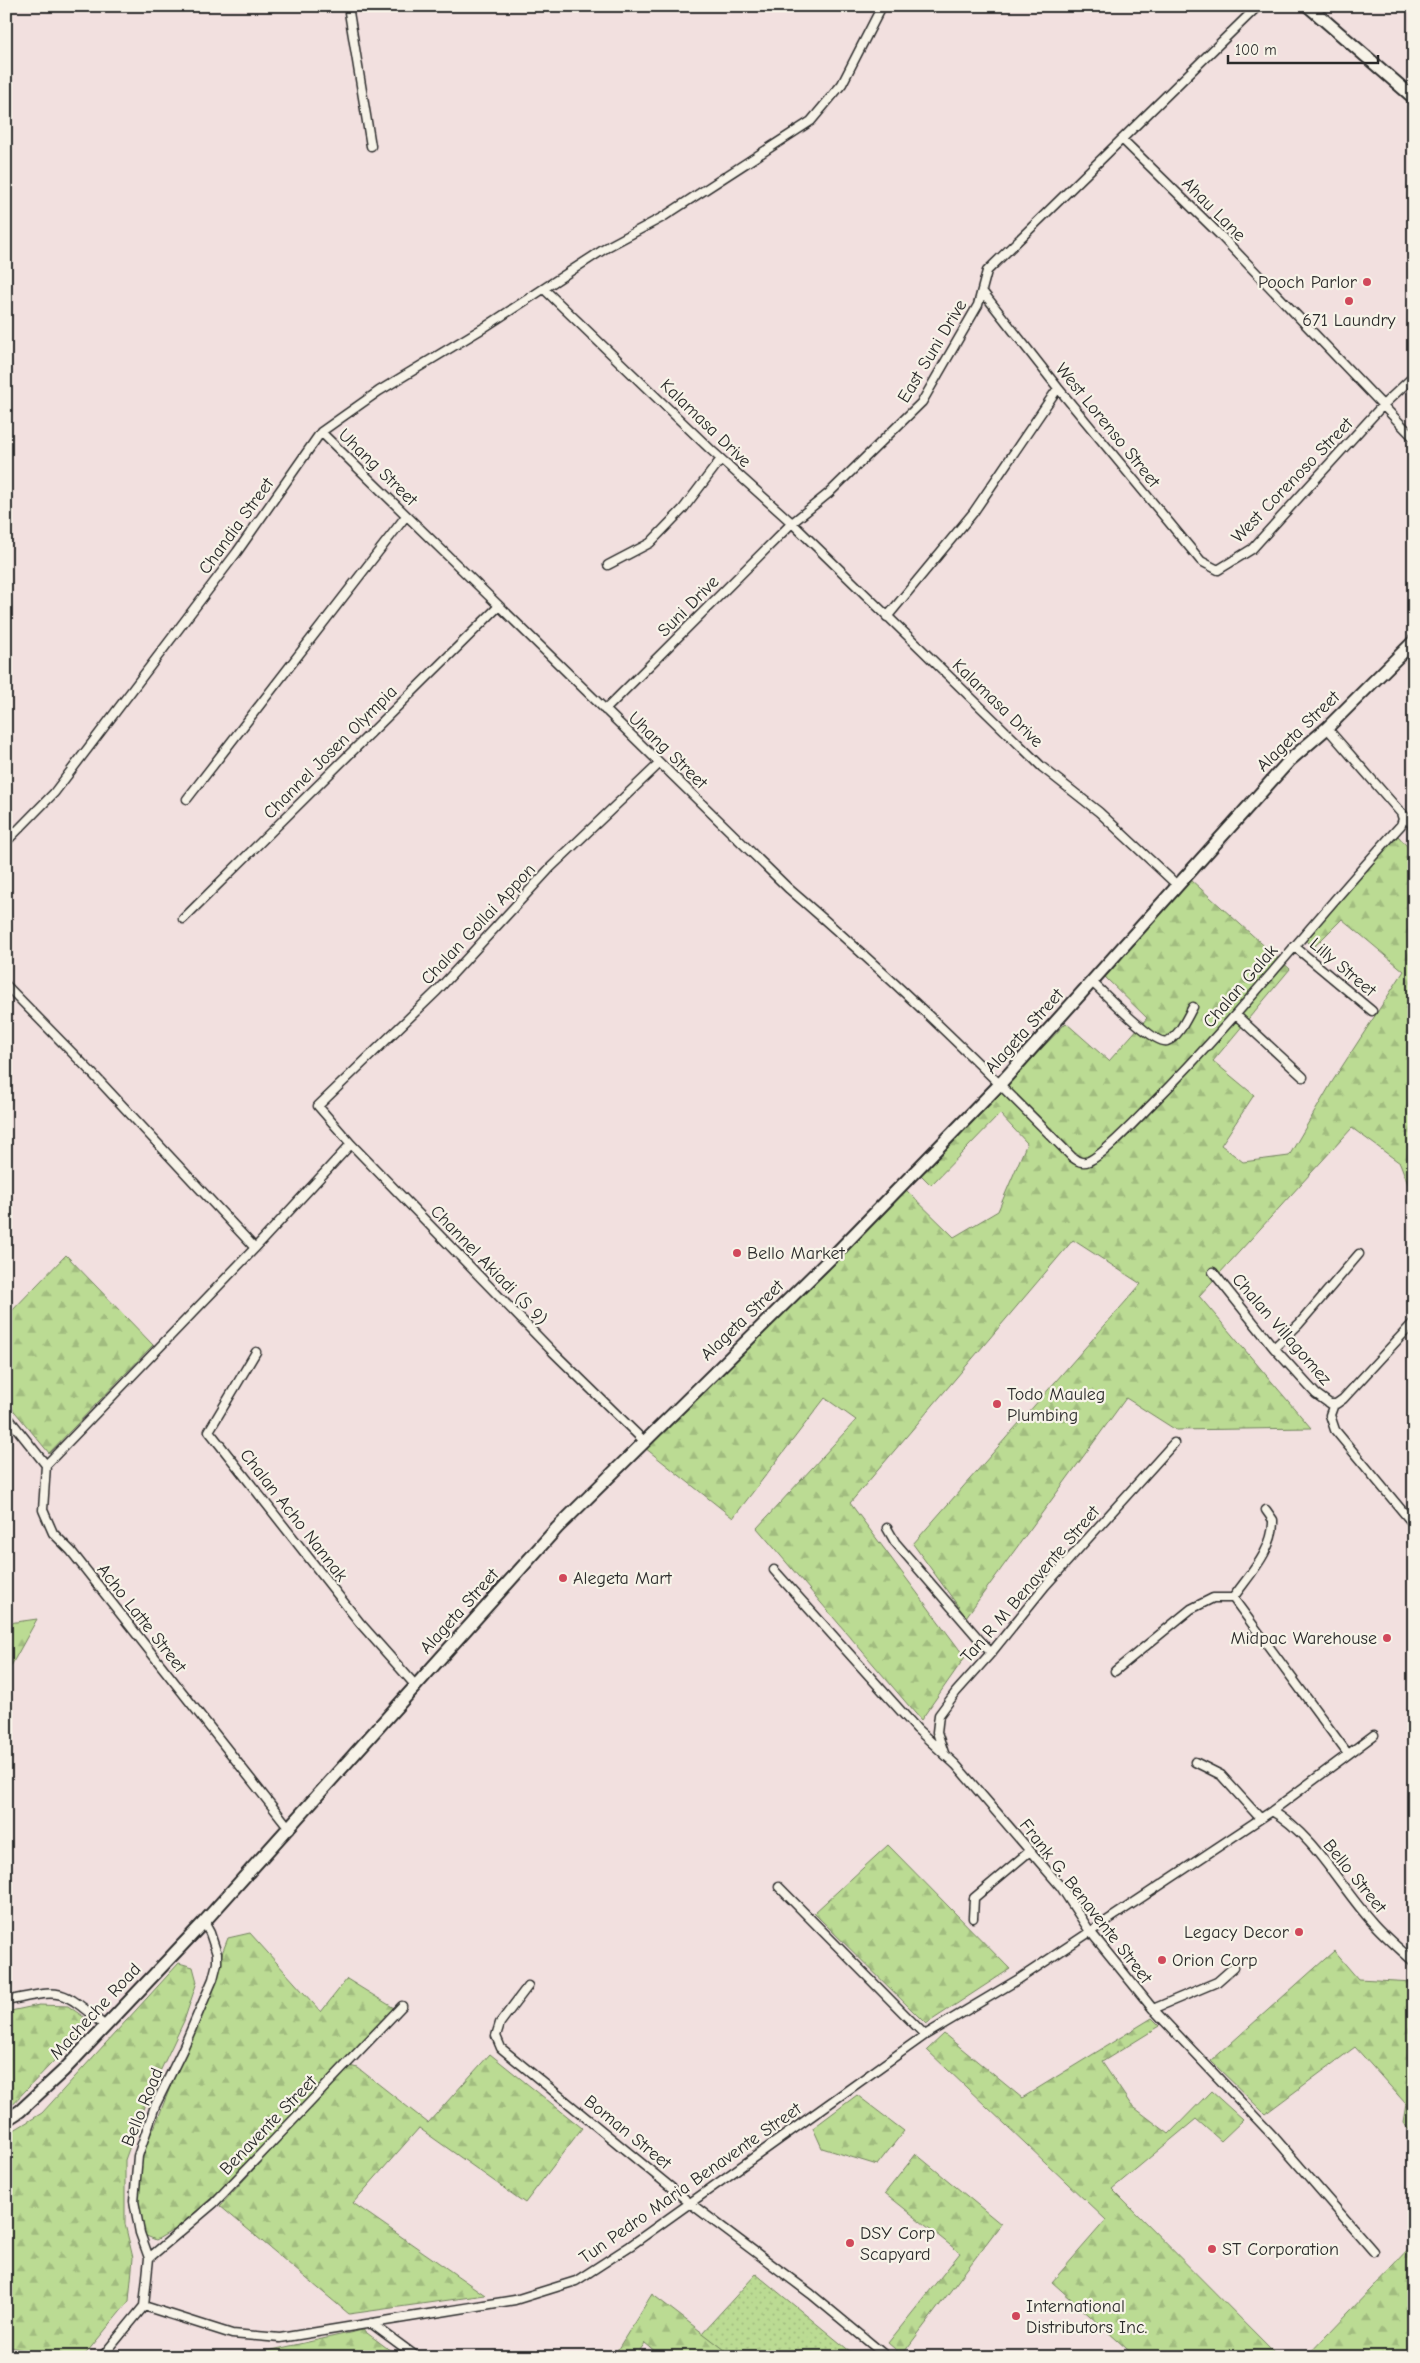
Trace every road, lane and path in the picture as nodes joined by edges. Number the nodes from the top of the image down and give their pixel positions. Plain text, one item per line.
1 (348, 6) edge
2 (882, 6) edge
3 (1258, 6) edge
4 (1308, 6) edge
5 (1414, 98) edge
6 (1123, 140) junction
7 (371, 146) dead end
8 (544, 289) junction
9 (982, 291) junction
10 (1414, 376) edge
11 (1058, 388) junction
12 (1382, 406) junction
13 (320, 432) junction
14 (1414, 438) edge
15 (720, 459) junction
16 (406, 516) junction
17 (792, 524) junction
18 (608, 565) dead end
19 (1218, 570) joint
20 (499, 606) junction
21 (888, 618) junction
22 (1414, 641) edge
23 (605, 710) junction
24 (1327, 728) junction
25 (660, 763) junction
26 (187, 800) dead end
27 (1401, 812) junction
28 (1414, 827) edge
29 (6, 842) edge
30 (1177, 885) junction
31 (183, 919) dead end
32 (1294, 946) junction
33 (1092, 982) junction
34 (6, 985) edge
35 (1193, 1007) dead end
36 (1372, 1011) dead end
37 (1236, 1015) junction
38 (1303, 1077) dead end
39 (1000, 1084) junction
40 (318, 1106) joint
41 (351, 1144) junction
42 (255, 1248) junction
43 (1359, 1254) dead end
44 (1213, 1272) dead end
45 (1414, 1322) edge
46 (1274, 1348) junction
47 (256, 1352) dead end
48 (1334, 1404) junction
49 (6, 1414) edge
50 (644, 1440) junction
51 (1174, 1443) dead end
52 (46, 1465) junction
53 (1266, 1510) dead end
54 (1414, 1525) edge
55 (887, 1528) dead end
56 (774, 1570) dead end
57 (1233, 1598) junction
58 (991, 1653) junction
59 (1115, 1671) dead end
60 (416, 1686) junction
61 (1374, 1735) dead end
62 (1348, 1754) junction
63 (944, 1755) junction
64 (1195, 1762) dead end
65 (1272, 1811) junction
66 (1260, 1818) junction
67 (290, 1829) junction
68 (1030, 1851) junction
69 (778, 1887) dead end
70 (973, 1918) dead end
71 (204, 1922) junction
72 (1089, 1930) junction
73 (1414, 1962) edge
74 (1234, 1967) dead end
75 (528, 1986) dead end
76 (6, 2001) edge
77 (402, 2006) dead end
78 (1153, 2009) junction
79 (104, 2025) junction
80 (925, 2035) junction
81 (6, 2120) edge
82 (690, 2203) junction
83 (1373, 2252) dead end
84 (149, 2258) junction
85 (144, 2306) junction
86 (371, 2323) junction
87 (102, 2357) edge
88 (417, 2357) edge
89 (887, 2357) edge

1 - 7 street
2 - 8 street
3 - 6 street
4 - 5 main road
6 - 9 street, East Suni Drive
6 - 12 street, Ahau Lane
8 - 13 street, Chandia Street
8 - 15 street, Kalamasa Drive
9 - 11 street, West Lorenso Street
9 - 17 street, East Suni Drive
10 - 12 street, West Corenoso Street
11 - 19 street, West Lorenso Street
11 - 21 street
12 - 14 street, Ahau Lane
12 - 19 street, West Corenoso Street
13 - 16 street, Uhang Street
13 - 29 street, Chandia Street
15 - 17 street, Kalamasa Drive
15 - 18 street
16 - 20 street, Uhang Street
16 - 26 street
17 - 21 street, Kalamasa Drive
17 - 23 street, Suni Drive
20 - 23 street, Uhang Street
20 - 31 street, Channel Josen Olympia
21 - 30 street, Kalamasa Drive
22 - 24 main road, Alageta Street
23 - 25 street, Uhang Street
24 - 27 street
24 - 30 main road, Alageta Street
25 - 39 street, Uhang Street
25 - 40 street, Chalan Gollai Appon
27 - 28 street
27 - 32 street, Chalan Galak
30 - 33 main road, Alageta Street
32 - 36 street, Lilly Street
32 - 37 street, Chalan Galak
33 - 35 street
33 - 39 main road, Alageta Street
34 - 42 street
37 - 38 street
37 - 39 street, Chalan Galak
39 - 50 main road, Alageta Street
40 - 41 street, Channel Akiadi (S 9)
41 - 42 street
41 - 50 street, Channel Akiadi (S 9)
42 - 52 street
43 - 46 street
44 - 46 street, Chalan Villagomez
45 - 48 street, Chalan Villagomez
46 - 48 street, Chalan Villagomez
47 - 60 street, Chalan Acho Nannak
48 - 54 street
49 - 52 street
50 - 60 main road, Alageta Street
51 - 58 street, Tan R M Benavente Street
52 - 67 street, Acho Latte Street
53 - 57 street
55 - 58 street
56 - 63 street, Frank G. Benavente Street
57 - 59 street
57 - 62 street
58 - 63 street, Tan R M Benavente Street
60 - 67 main road, Alageta Street
61 - 62 street, Tun Pedro Maria Benavente Street
62 - 65 street, Tun Pedro Maria Benavente Street
63 - 68 street, Frank G. Benavente Street
64 - 66 street
65 - 66 street, Tun Pedro Maria Benavente Street
65 - 73 street, Bello Street
66 - 72 street, Tun Pedro Maria Benavente Street
67 - 71 main road, Alageta Street
68 - 70 street
68 - 72 street, Frank G. Benavente Street
69 - 80 street
71 - 79 main road, Macheche Road
71 - 84 street, Bello Road
72 - 78 street, Frank G. Benavente Street
72 - 80 street, Tun Pedro Maria Benavente Street
74 - 78 street
75 - 82 street, Boman Street
76 - 79 street
77 - 84 street, Benavente Street
78 - 83 street, Frank G. Benavente Street
79 - 81 main road, Macheche Road
80 - 82 street, Tun Pedro Maria Benavente Street
82 - 86 street, Tun Pedro Maria Benavente Street
82 - 89 street, Boman Street
84 - 85 street, Bello Road
85 - 86 street, Tun Pedro Maria Benavente Street
85 - 87 street
86 - 88 street

